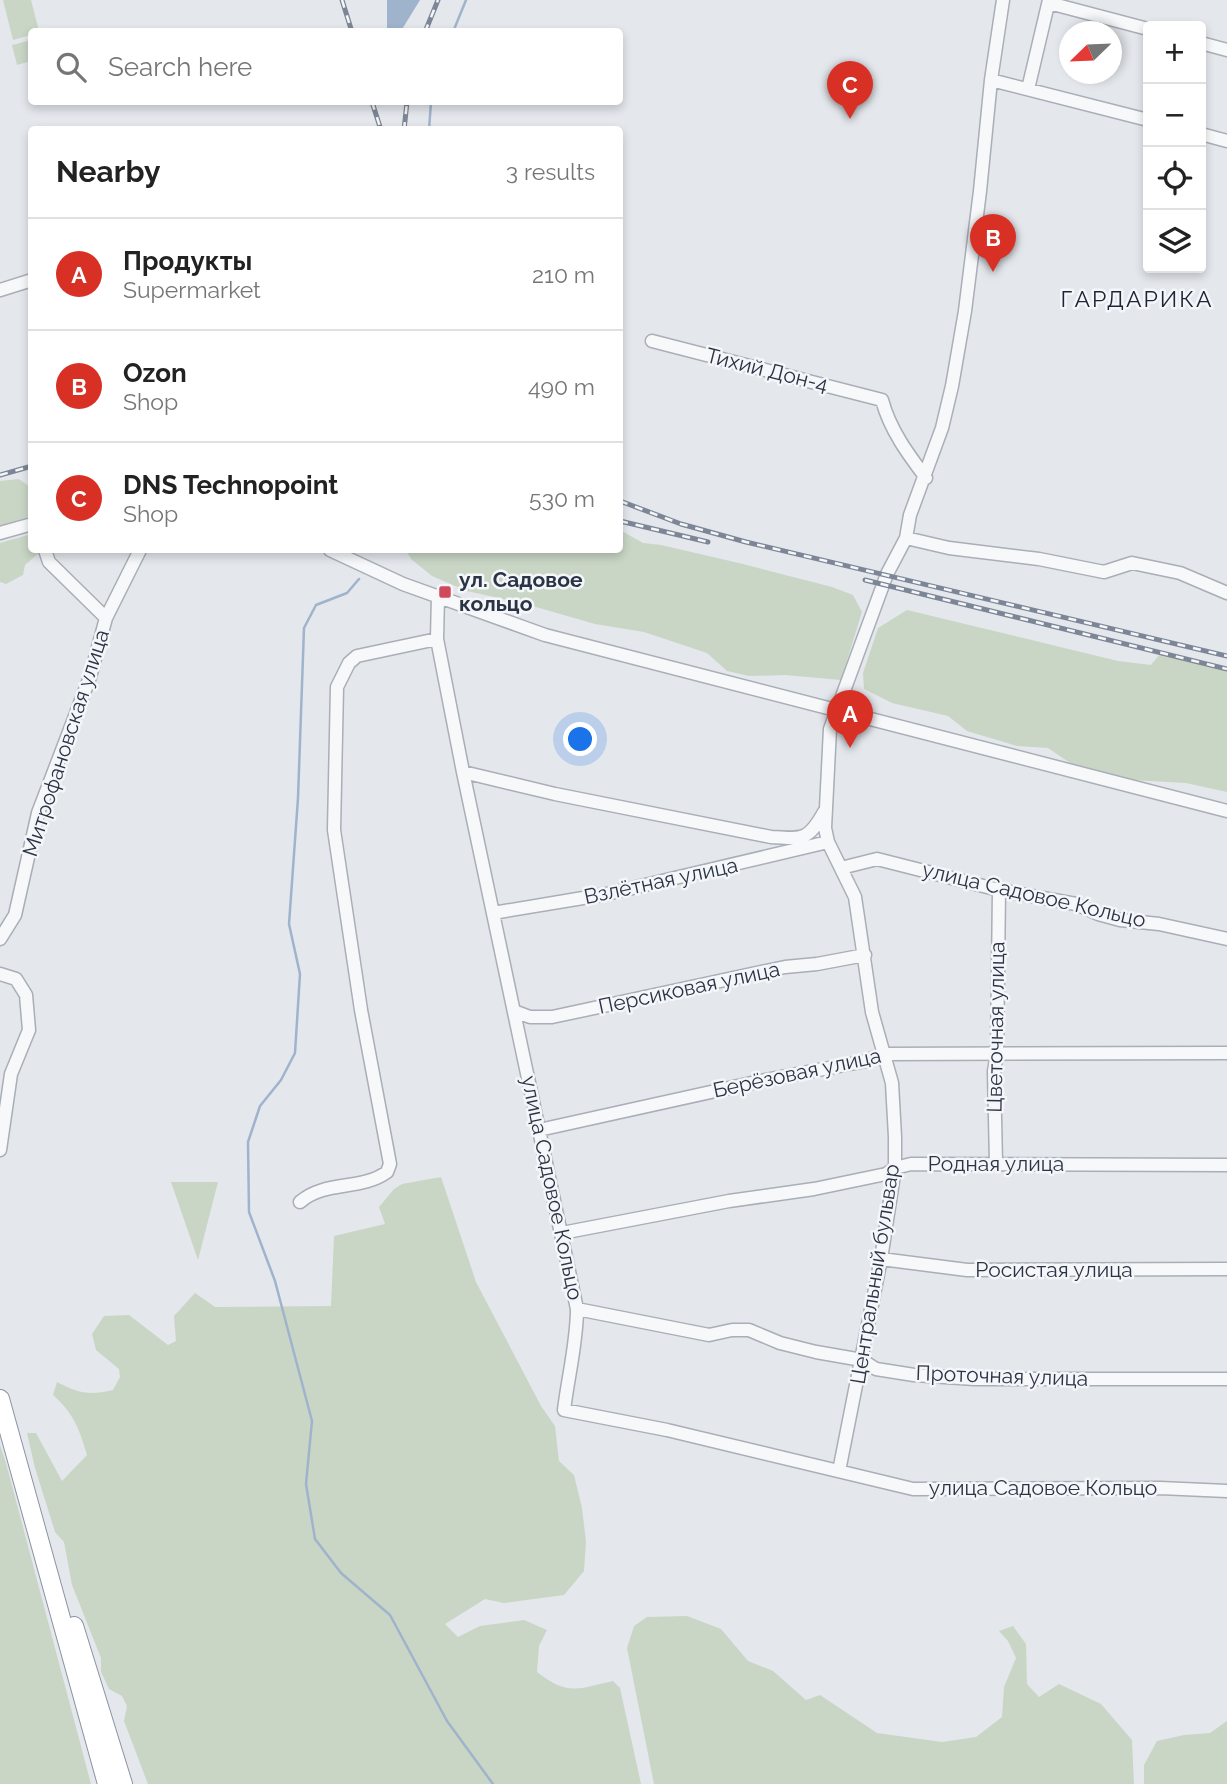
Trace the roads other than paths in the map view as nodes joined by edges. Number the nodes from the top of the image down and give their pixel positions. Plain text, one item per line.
1 (1003, 0) edge
2 (1049, 2) edge
3 (1143, 29) edge
4 (1206, 44) edge
5 (1227, 50) edge
6 (991, 80) junction
7 (1028, 89) junction
8 (1143, 119) edge
9 (1206, 135) edge
10 (1227, 141) edge
11 (28, 281) edge
12 (0, 290) edge
13 (652, 341) dead end
14 (926, 478) junction
15 (28, 525) edge
16 (0, 533) edge
17 (906, 538) junction
18 (46, 553) edge
19 (138, 553) edge
20 (336, 553) edge
21 (1227, 593) edge
22 (439, 596) junction
23 (106, 618) junction
24 (438, 639) junction
25 (837, 710) junction
26 (463, 772) junction
27 (825, 810) junction
28 (1227, 811) edge
29 (828, 842) junction
30 (841, 868) junction
31 (999, 890) junction
32 (493, 913) junction
33 (0, 939) edge
34 (1227, 939) edge
35 (865, 955) junction
36 (0, 974) edge
37 (514, 1011) junction
38 (1227, 1053) edge
39 (883, 1054) junction
40 (998, 1054) junction
41 (539, 1130) junction
42 (0, 1150) edge
43 (996, 1164) junction
44 (1227, 1165) edge
45 (895, 1168) junction
46 (300, 1202) dead end
47 (562, 1233) junction
48 (881, 1259) junction
49 (1227, 1269) edge
50 (578, 1309) junction
51 (862, 1360) junction
52 (1227, 1378) edge
53 (0, 1399) edge
54 (839, 1471) junction
55 (22, 1477) junction
56 (1227, 1491) edge
57 (107, 1784) edge
58 (123, 1784) edge

1 - 6 street, Центральный бульвар
2 - 3 street
2 - 7 street
4 - 5 street
6 - 7 street
6 - 14 street, Центральный бульвар
7 - 8 street
9 - 10 street
11 - 12 street
13 - 14 street, Тихий Дон-4
14 - 17 street, Центральный бульвар
15 - 16 street
17 - 21 street
17 - 25 street, Центральный бульвар
18 - 23 street
19 - 23 street, Митрофановская улица
20 - 22 street
22 - 24 street, улица Садовое Кольцо
22 - 25 street
23 - 33 street, Митрофановская улица
24 - 26 street, улица Садовое Кольцо
24 - 46 street
25 - 27 street, Центральный бульвар
25 - 28 street
26 - 27 street
26 - 32 street, улица Садовое Кольцо
27 - 29 street, Центральный бульвар
29 - 30 street, Центральный бульвар
29 - 32 street, Взлётная улица
30 - 31 street, улица Садовое Кольцо
30 - 35 street, Центральный бульвар
31 - 34 street, улица Садовое Кольцо
31 - 40 street, Цветочная улица
32 - 37 street, улица Садовое Кольцо
35 - 37 street, Персиковая улица
35 - 39 street, Центральный бульвар
36 - 42 street
37 - 41 street, улица Садовое Кольцо
38 - 40 street, Берёзовая улица
39 - 40 street, Берёзовая улица
39 - 41 street, Берёзовая улица
39 - 45 street, Центральный бульвар
40 - 43 street, Цветочная улица
41 - 47 street, улица Садовое Кольцо
43 - 44 street, Родная улица
43 - 45 street, Родная улица
45 - 47 street, Родная улица
45 - 48 street, Центральный бульвар
47 - 50 street, улица Садовое Кольцо
48 - 49 street, Росистая улица
48 - 51 street, Центральный бульвар
50 - 51 street, Проточная улица
50 - 54 street, улица Садовое Кольцо
51 - 52 street, Проточная улица
51 - 54 street, Центральный бульвар
53 - 55 highway
54 - 56 street, улица Садовое Кольцо
55 - 57 highway
55 - 58 highway

